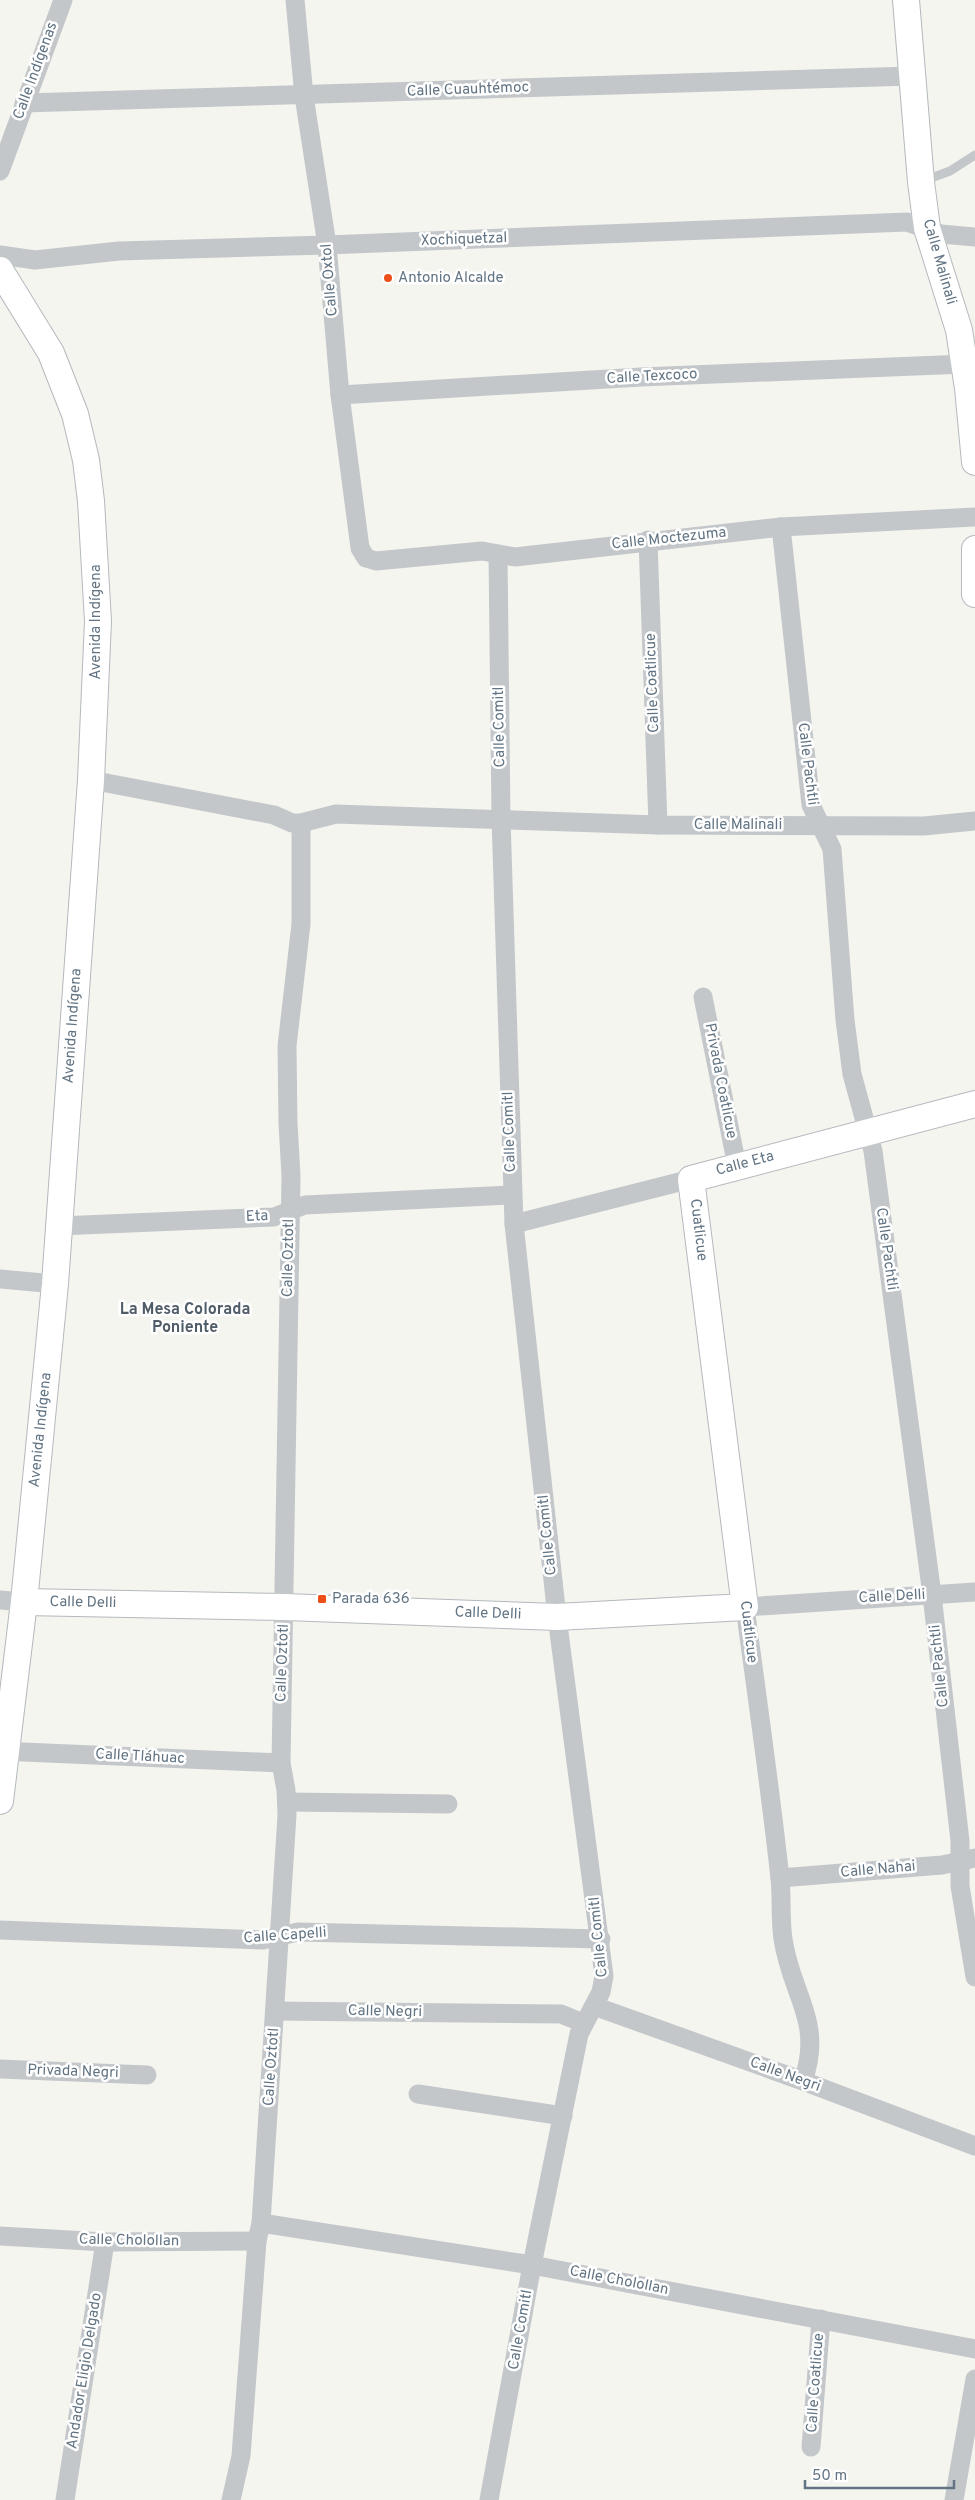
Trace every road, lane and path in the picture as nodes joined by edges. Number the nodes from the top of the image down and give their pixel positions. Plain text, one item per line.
1 (63, 0) edge
2 (295, 0) edge
3 (906, 0) edge
4 (912, 76) junction
5 (304, 96) junction
6 (24, 103) junction
7 (975, 155) edge
8 (0, 171) edge
9 (921, 182) junction
10 (927, 228) junction
11 (975, 238) edge
12 (327, 245) junction
13 (0, 254) edge
14 (0, 270) edge
15 (965, 364) junction
16 (340, 395) junction
17 (975, 462) edge
18 (975, 517) edge
19 (781, 527) junction
20 (648, 540) junction
21 (975, 549) edge
22 (498, 554) junction
23 (366, 558) joint
24 (975, 594) edge
25 (91, 780) junction
26 (501, 818) junction
27 (975, 821) edge
28 (300, 823) junction
29 (658, 825) junction
30 (820, 825) junction
31 (703, 997) dead end
32 (975, 1104) edge
33 (867, 1130) junction
34 (737, 1166) junction
35 (691, 1179) junction
36 (512, 1195) junction
37 (289, 1210) junction
38 (514, 1224) junction
39 (59, 1226) junction
40 (0, 1279) edge
41 (55, 1284) junction
42 (975, 1592) edge
43 (932, 1595) junction
44 (12, 1601) edge
45 (285, 1607) junction
46 (745, 1607) junction
47 (557, 1617) junction
48 (4, 1751) edge
49 (281, 1763) junction
50 (0, 1801) edge
51 (287, 1802) junction
52 (448, 1804) dead end
53 (968, 1860) edge
54 (780, 1878) junction
55 (0, 1930) edge
56 (280, 1935) junction
57 (601, 1939) junction
58 (975, 1977) edge
59 (594, 2006) junction
60 (275, 2010) junction
61 (583, 2024) junction
62 (0, 2069) edge
63 (146, 2075) dead end
64 (803, 2081) junction
65 (418, 2094) dead end
66 (563, 2116) junction
67 (975, 2146) edge
68 (259, 2232) junction
69 (0, 2236) edge
70 (105, 2242) junction
71 (532, 2265) junction
72 (821, 2319) junction
73 (975, 2349) edge
74 (975, 2379) edge
75 (811, 2447) dead end
76 (66, 2500) edge
77 (231, 2500) edge
78 (489, 2500) edge
79 (954, 2500) edge

1 - 6 street, Calle Indígenas
2 - 5 street, Calle Oxtol
3 - 4 street, Calle Malinali
4 - 5 street, Calle Cuauhtémoc
4 - 9 street, Calle Malinali
5 - 6 street, Calle Cuauhtémoc
5 - 12 street, Calle Oxtol
6 - 8 street, Calle Indígenas
7 - 9 lane
9 - 10 street, Calle Malinali
10 - 11 street, Xochiquetzal
10 - 12 street, Xochiquetzal
10 - 15 street, Calle Malinali
12 - 13 street, Xochiquetzal
12 - 16 street, Calle Oxtol
14 - 25 street, Avenida Indígena
15 - 16 street, Calle Texcoco
15 - 17 street, Calle Malinali
16 - 23 street, Calle Oxtol
18 - 19 street, Calle Moctezuma
19 - 20 street, Calle Moctezuma
19 - 30 street, Calle Pachtli
20 - 22 street, Calle Moctezuma
20 - 29 street, Calle Coatlicue
21 - 24 street
22 - 23 street, Calle Moctezuma
22 - 26 street, Calle Comitl
25 - 28 street
25 - 39 street, Avenida Indígena
26 - 28 street, Calle Malinali
26 - 29 street, Calle Malinali
26 - 36 street, Calle Comitl
27 - 30 street, Calle Malinali
28 - 37 street, Calle Oztotl
29 - 30 street, Calle Malinali
30 - 33 street, Calle Pachtli
31 - 34 street, Privada Coatlicue
32 - 33 street, Calle Eta
33 - 34 street, Calle Eta
33 - 43 street, Calle Pachtli
34 - 35 street, Calle Eta
35 - 38 street, Calle Eta
35 - 46 street, Cuatlicue
36 - 37 street, Eta
36 - 38 street, Calle Comitl
37 - 39 street, Eta
37 - 45 street, Calle Oztotl
38 - 47 street, Calle Comitl
39 - 41 street, Avenida Indígena
40 - 41 street
41 - 44 street, Avenida Indígena
42 - 43 street, Calle Delli
43 - 46 street, Calle Delli
43 - 53 street, Calle Pachtli
44 - 45 street, Calle Delli
44 - 48 street, Avenida Indígena
45 - 47 street, Calle Delli
45 - 49 street, Calle Oztotl
46 - 47 street, Calle Delli
46 - 54 street, Cuatlicue
47 - 57 street, Calle Comitl
48 - 49 street, Calle Tláhuac
48 - 50 street, Avenida Indígena
49 - 51 street, Calle Oztotl
51 - 52 street
51 - 56 street, Calle Oztotl
53 - 54 street, Calle Nahai
53 - 58 street, Calle Pachtli
54 - 64 street, Cuatlicue
55 - 56 street, Calle Capelli
56 - 57 street, Calle Capelli
56 - 60 street, Calle Oztotl
57 - 59 street, Calle Comitl
59 - 61 street, Calle Comitl
59 - 64 street, Calle Negri
60 - 61 street, Calle Negri
60 - 68 street, Calle Oztotl
61 - 66 street, Calle Comitl
62 - 63 street, Privada Negri
64 - 67 street, Calle Negri
65 - 66 street
66 - 71 street, Calle Comitl
68 - 70 street, Calle Cholollan
68 - 71 street, Calle Cholollan
68 - 77 street, Calle Oztotl
69 - 70 street, Calle Cholollan
70 - 76 street, Andador Eligio Delgado
71 - 72 street, Calle Cholollan
71 - 78 street, Calle Comitl
72 - 73 street, Calle Cholollan
72 - 75 street, Calle Coatlicue
74 - 79 street

